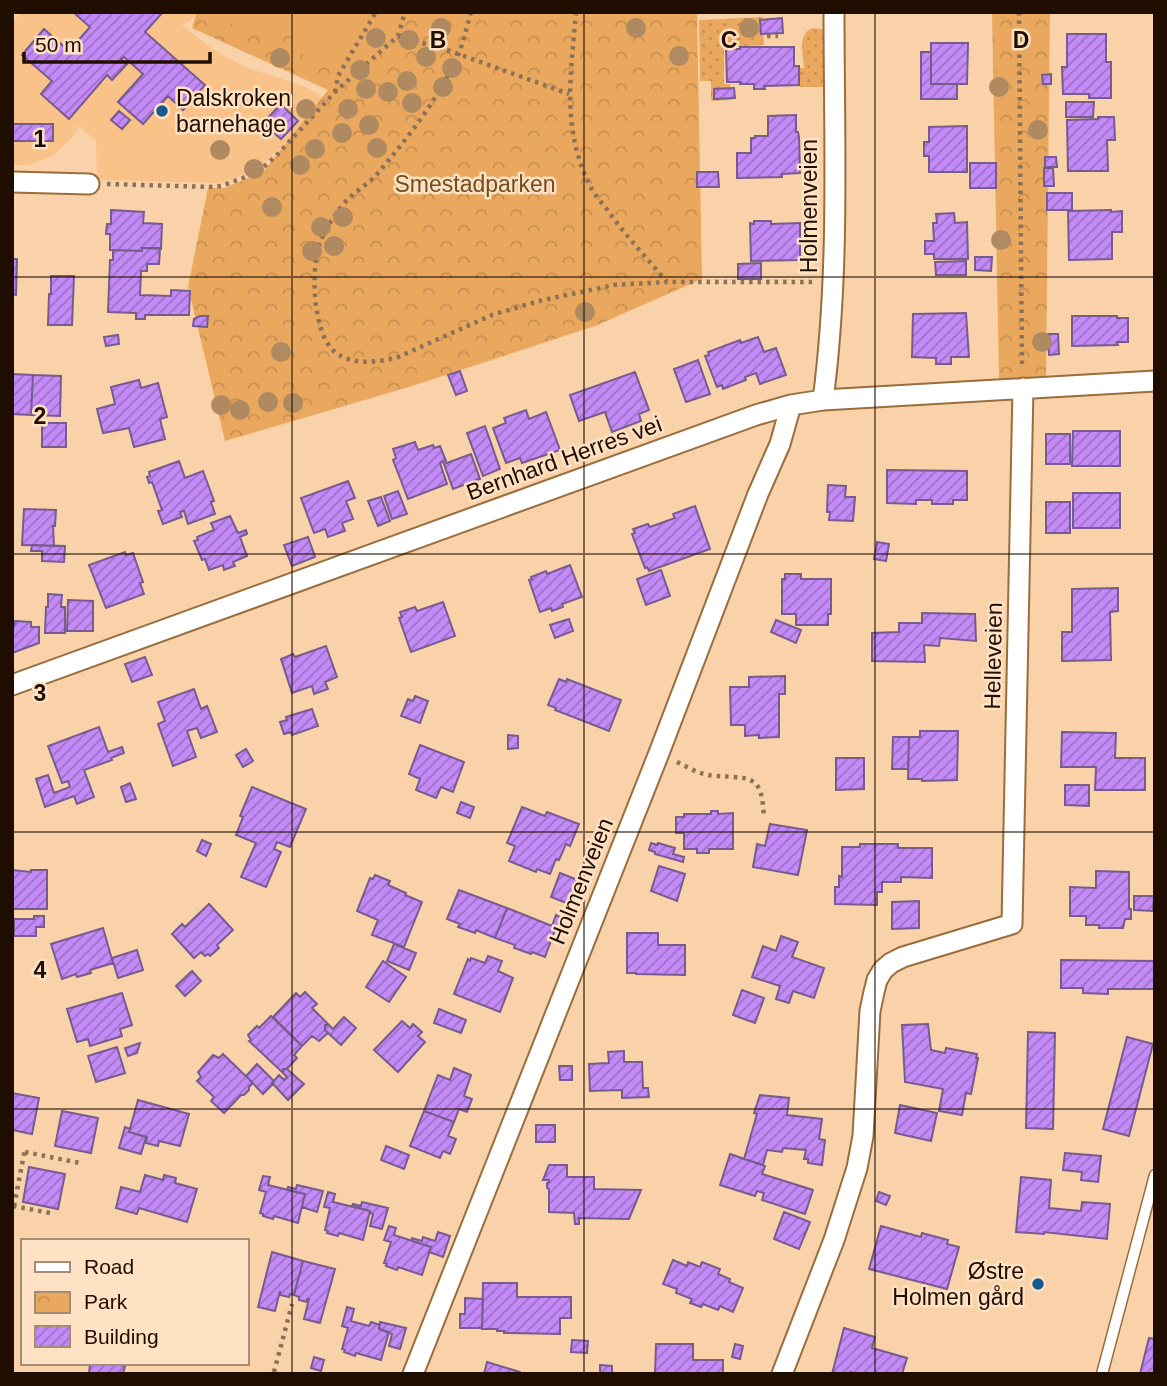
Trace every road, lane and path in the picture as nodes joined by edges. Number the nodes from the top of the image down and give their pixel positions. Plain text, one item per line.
1 (376, 12) edge
2 (405, 12) edge
3 (471, 12) edge
4 (576, 12) edge
5 (834, 12) edge
6 (1019, 12) edge
7 (398, 36) junction
8 (767, 36) dead end
9 (778, 36) dead end
10 (459, 55) junction
11 (335, 92) junction
12 (569, 93) junction
13 (12, 182) edge
14 (89, 184) joint
15 (667, 282) junction
16 (834, 282) junction
17 (1155, 381) edge
18 (1023, 388) junction
19 (823, 400) junction
20 (791, 405) junction
21 (12, 685) edge
22 (659, 753) junction
23 (764, 817) dead end
24 (80, 1163) dead end
25 (1155, 1175) edge
26 (13, 1206) edge
27 (50, 1213) dead end
28 (292, 1304) dead end
29 (274, 1372) dead end
30 (412, 1374) edge
31 (782, 1374) edge
32 (1102, 1374) edge

1 - 11 path
2 - 7 path
3 - 10 path
4 - 12 path
5 - 16 street, Holmenveien
6 - 18 path
7 - 10 path
7 - 11 path
8 - 9 path
10 - 12 path
10 - 15 path
11 - 14 path
12 - 15 path
13 - 14 street
15 - 16 path
16 - 19 street, Holmenveien
17 - 18 street, Bernhard Herres vei
18 - 19 street, Bernhard Herres vei
18 - 31 street, Helleveien
19 - 20 street, Bernhard Herres vei
20 - 21 street, Bernhard Herres vei
20 - 22 street, Holmenveien
22 - 23 path
22 - 30 street, Holmenveien
24 - 26 path
25 - 32 lane
26 - 27 path
28 - 29 path

